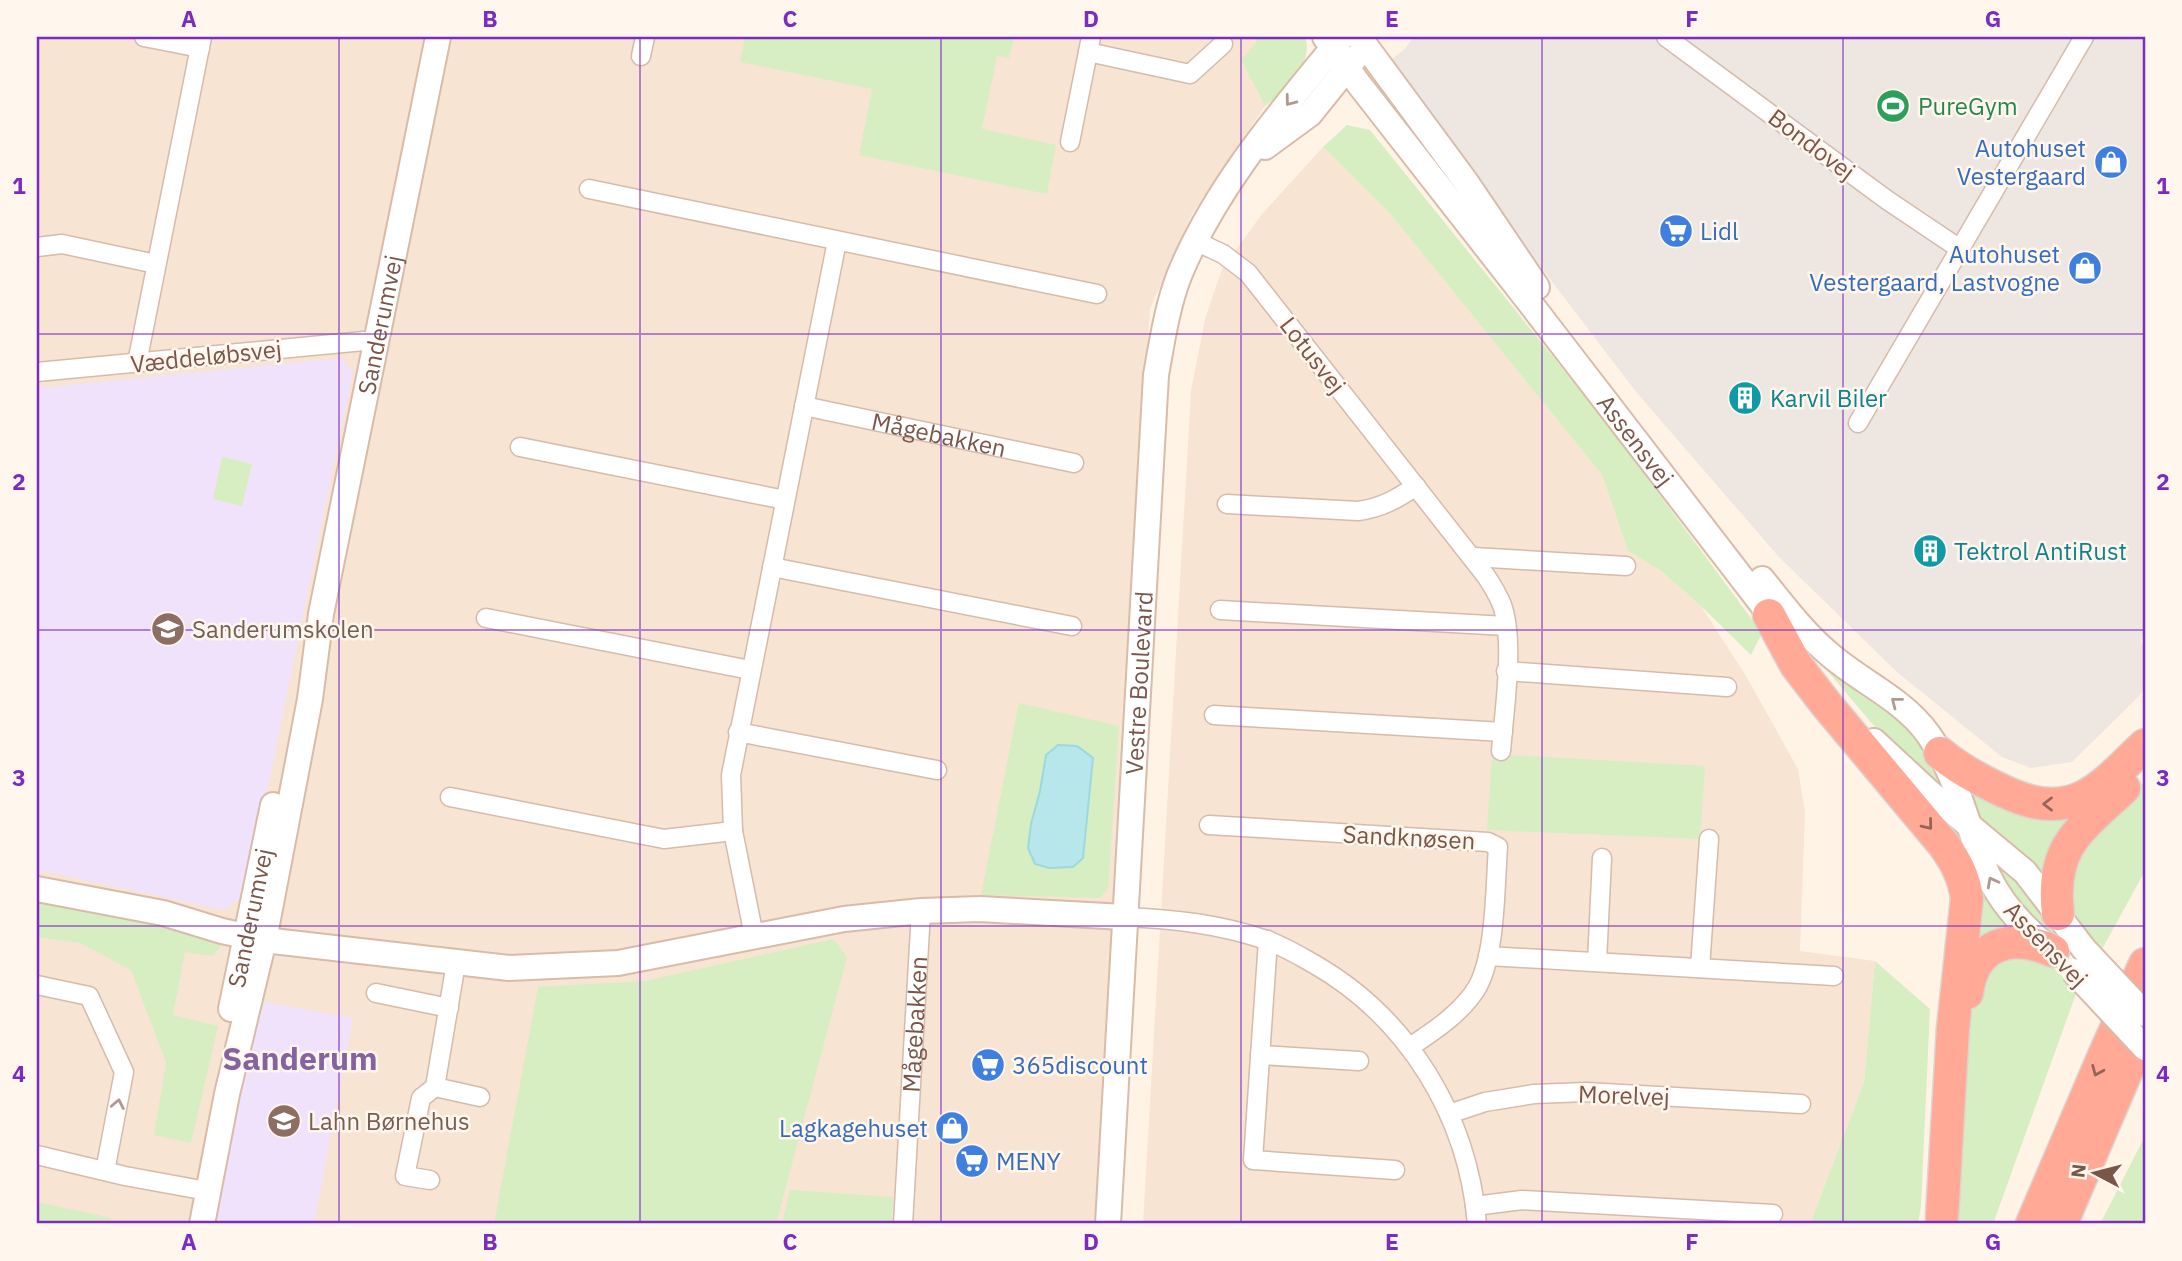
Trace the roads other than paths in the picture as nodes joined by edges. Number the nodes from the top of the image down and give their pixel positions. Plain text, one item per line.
1 (144, 37) edge
2 (438, 37) edge
3 (645, 37) edge
4 (1666, 37) edge
5 (2084, 37) edge
6 (201, 42) edge
7 (1089, 44) edge
8 (1223, 44) dead end
9 (1349, 45) edge
10 (641, 56) dead end
11 (1070, 142) dead end
12 (589, 189) dead end
13 (837, 241) junction
14 (1195, 241) junction
15 (37, 247) edge
16 (1960, 249) junction
17 (156, 264) junction
18 (1097, 294) dead end
19 (376, 344) junction
20 (137, 363) junction
21 (37, 373) edge
22 (804, 406) junction
23 (1858, 423) dead end
24 (520, 447) dead end
25 (1074, 463) dead end
26 (1416, 486) junction
27 (785, 500) junction
28 (1227, 504) dead end
29 (1473, 557) junction
30 (1626, 566) dead end
31 (772, 567) junction
32 (1220, 610) dead end
33 (1769, 615) junction
34 (486, 618) dead end
35 (1072, 626) dead end
36 (1506, 626) junction
37 (750, 670) junction
38 (1506, 671) junction
39 (1727, 687) dead end
40 (1214, 715) dead end
41 (738, 732) junction
42 (1503, 732) junction
43 (2145, 745) edge
44 (1501, 751) dead end
45 (1940, 753) junction
46 (2145, 768) edge
47 (937, 770) dead end
48 (450, 797) dead end
49 (1209, 825) dead end
50 (1970, 825) junction
51 (733, 831) junction
52 (1709, 839) dead end
53 (1602, 859) dead end
54 (37, 889) edge
55 (921, 911) junction
56 (2058, 914) junction
57 (1125, 917) junction
58 (256, 929) junction
59 (754, 936) junction
60 (1268, 940) junction
61 (1488, 956) junction
62 (2063, 961) junction
63 (1597, 962) junction
64 (456, 963) junction
65 (2145, 964) edge
66 (1700, 968) junction
67 (1834, 976) dead end
68 (37, 985) edge
69 (376, 993) dead end
70 (449, 1007) junction
71 (2145, 1014) edge
72 (2145, 1028) edge
73 (1410, 1047) junction
74 (2145, 1048) edge
75 (1260, 1055) junction
76 (1359, 1061) dead end
77 (435, 1087) junction
78 (480, 1097) dead end
79 (1801, 1104) dead end
80 (1449, 1114) junction
81 (37, 1155) edge
82 (1395, 1170) dead end
83 (105, 1171) junction
84 (430, 1180) dead end
85 (196, 1189) junction
86 (1475, 1206) junction
87 (1773, 1214) dead end
88 (1942, 1221) edge
89 (190, 1224) edge
90 (202, 1224) edge
91 (903, 1224) edge
92 (1108, 1224) edge
93 (1477, 1224) edge
94 (2032, 1224) edge
95 (2061, 1224) edge

1 - 6 street
2 - 19 street, Sanderumvej
3 - 10 street
4 - 16 street, Bondovej
5 - 16 street
6 - 17 street
7 - 8 street
7 - 11 street
9 - 14 street, Vestre Boulevard
9 - 33 street, Assensvej
45 -> 9 street, Assensvej
12 - 13 street
13 - 18 street
13 - 22 street
14 - 26 street, Lotusvej
14 - 57 street, Vestre Boulevard
15 - 17 street
16 - 23 street
17 - 20 street
19 - 20 street, Væddeløbsvej
19 - 58 street, Sanderumvej
20 - 21 street, Væddeløbsvej
22 - 25 street, Mågebakken
22 - 27 street
24 - 27 street
26 - 28 street
26 - 29 street, Lotusvej
27 - 31 street
29 - 30 street
29 - 36 street, Lotusvej
31 - 35 street
31 - 37 street
32 - 36 street
33 - 50 street, Assensvej
33 -> 88 highway
34 - 37 street
36 - 38 street, Lotusvej
37 - 41 street
38 - 39 street
38 - 42 street, Lotusvej
40 - 42 street
41 - 47 street
41 - 51 street
42 - 44 street, Lotusvej
43 -> 45 highway
45 - 50 street, Assensvej
46 - 56 highway
48 - 51 street
49 - 61 street, Sandknøsen
50 - 56 street, Assensvej
62 -> 50 street, Assensvej
51 - 59 street
52 - 66 street
53 - 63 street
54 - 58 street
55 - 57 street
55 - 59 street
55 - 91 street, Mågebakken
56 - 71 street, Assensvej, bridge
57 - 60 street
57 - 92 street, Vestre Boulevard
58 - 64 street
58 - 85 street, Sanderumvej
58 - 90 street, Sanderumvej
59 - 64 street
60 - 73 street
60 - 75 street
61 - 63 street
61 - 73 street, Sandknøsen
62 - 74 street, Assensvej, bridge
62 - 88 highway
63 - 66 street
64 - 70 street
65 -> 94 highway
66 - 67 street
83 -> 68 street
69 - 70 street
70 - 77 street
72 - 95 highway
73 - 80 street
75 - 76 street
75 - 82 street
77 - 78 street
77 - 84 street
79 - 80 street, Morelvej
80 - 86 street
81 - 83 street
83 - 85 street
85 - 89 street, Sanderumvej
86 - 87 street
86 - 93 street

